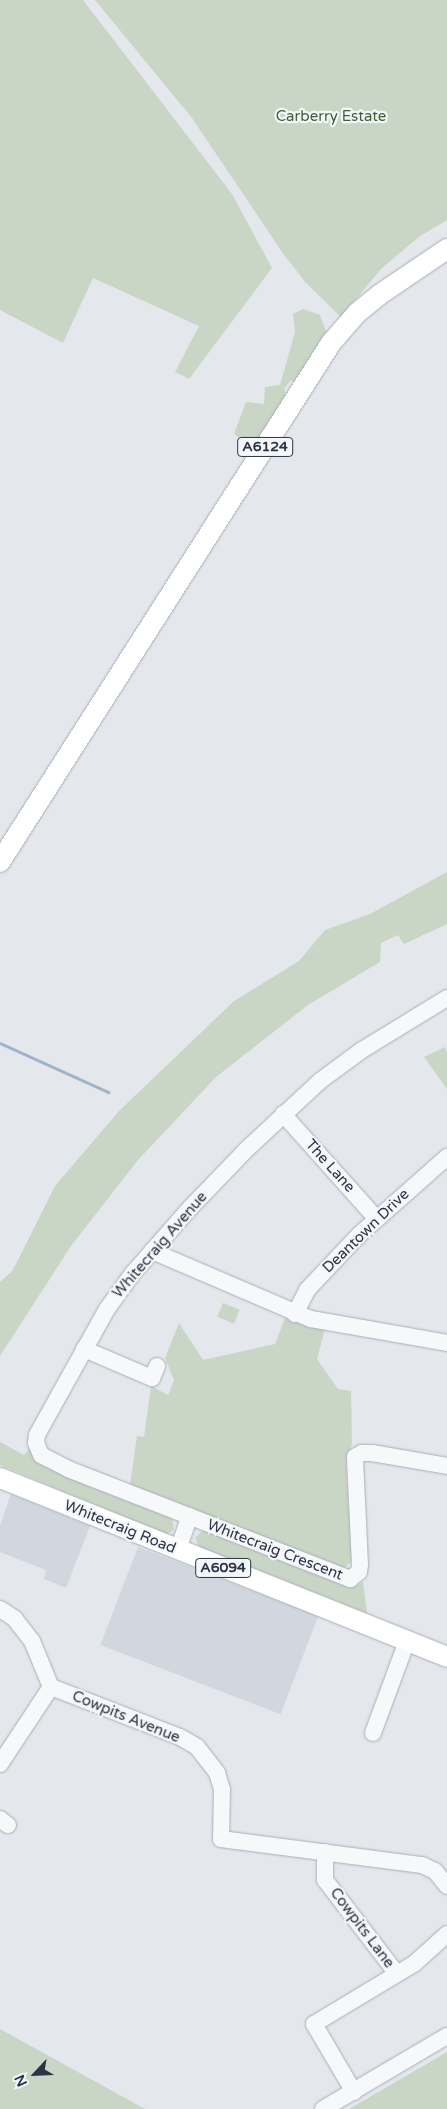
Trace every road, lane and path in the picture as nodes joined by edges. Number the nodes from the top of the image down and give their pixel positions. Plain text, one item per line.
1 (447, 249) edge
2 (0, 862) edge
3 (447, 998) edge
4 (283, 1114) junction
5 (447, 1157) edge
6 (376, 1218) junction
7 (152, 1251) junction
8 (295, 1314) junction
9 (447, 1343) edge
10 (84, 1349) junction
11 (157, 1366) dead end
12 (447, 1466) edge
13 (0, 1478) edge
14 (190, 1516) junction
15 (178, 1550) junction
16 (0, 1609) edge
17 (407, 1641) junction
18 (447, 1656) edge
19 (50, 1687) junction
20 (372, 1732) dead end
21 (0, 1764) edge
22 (325, 1852) junction
23 (447, 1886) edge
24 (447, 1934) edge
25 (397, 1974) junction
26 (447, 2036) edge
27 (354, 2092) junction
28 (323, 2109) edge

1 - 2 main road, A6124
3 - 4 street, Whitecraig Avenue
4 - 6 street, The Lane
4 - 7 street, Whitecraig Avenue
5 - 6 street, Deantown Drive
6 - 8 street, Deantown Drive
7 - 8 street
7 - 10 street, Whitecraig Avenue
8 - 9 street
10 - 11 street
10 - 14 street, Whitecraig Avenue
12 - 14 street, Whitecraig Crescent
13 - 15 main road, Whitecraig Road / A6094
14 - 15 street
15 - 17 main road, Whitecraig Road / A6094
16 - 19 street
17 - 18 main road, Whitecraig Road / A6094
17 - 20 street
19 - 21 street
19 - 22 street, Cowpits Avenue
22 - 23 street
22 - 25 street, Cowpits Lane
24 - 25 street, Cowpits Lane
25 - 27 street, Cowpits Lane
26 - 27 street
27 - 28 street

